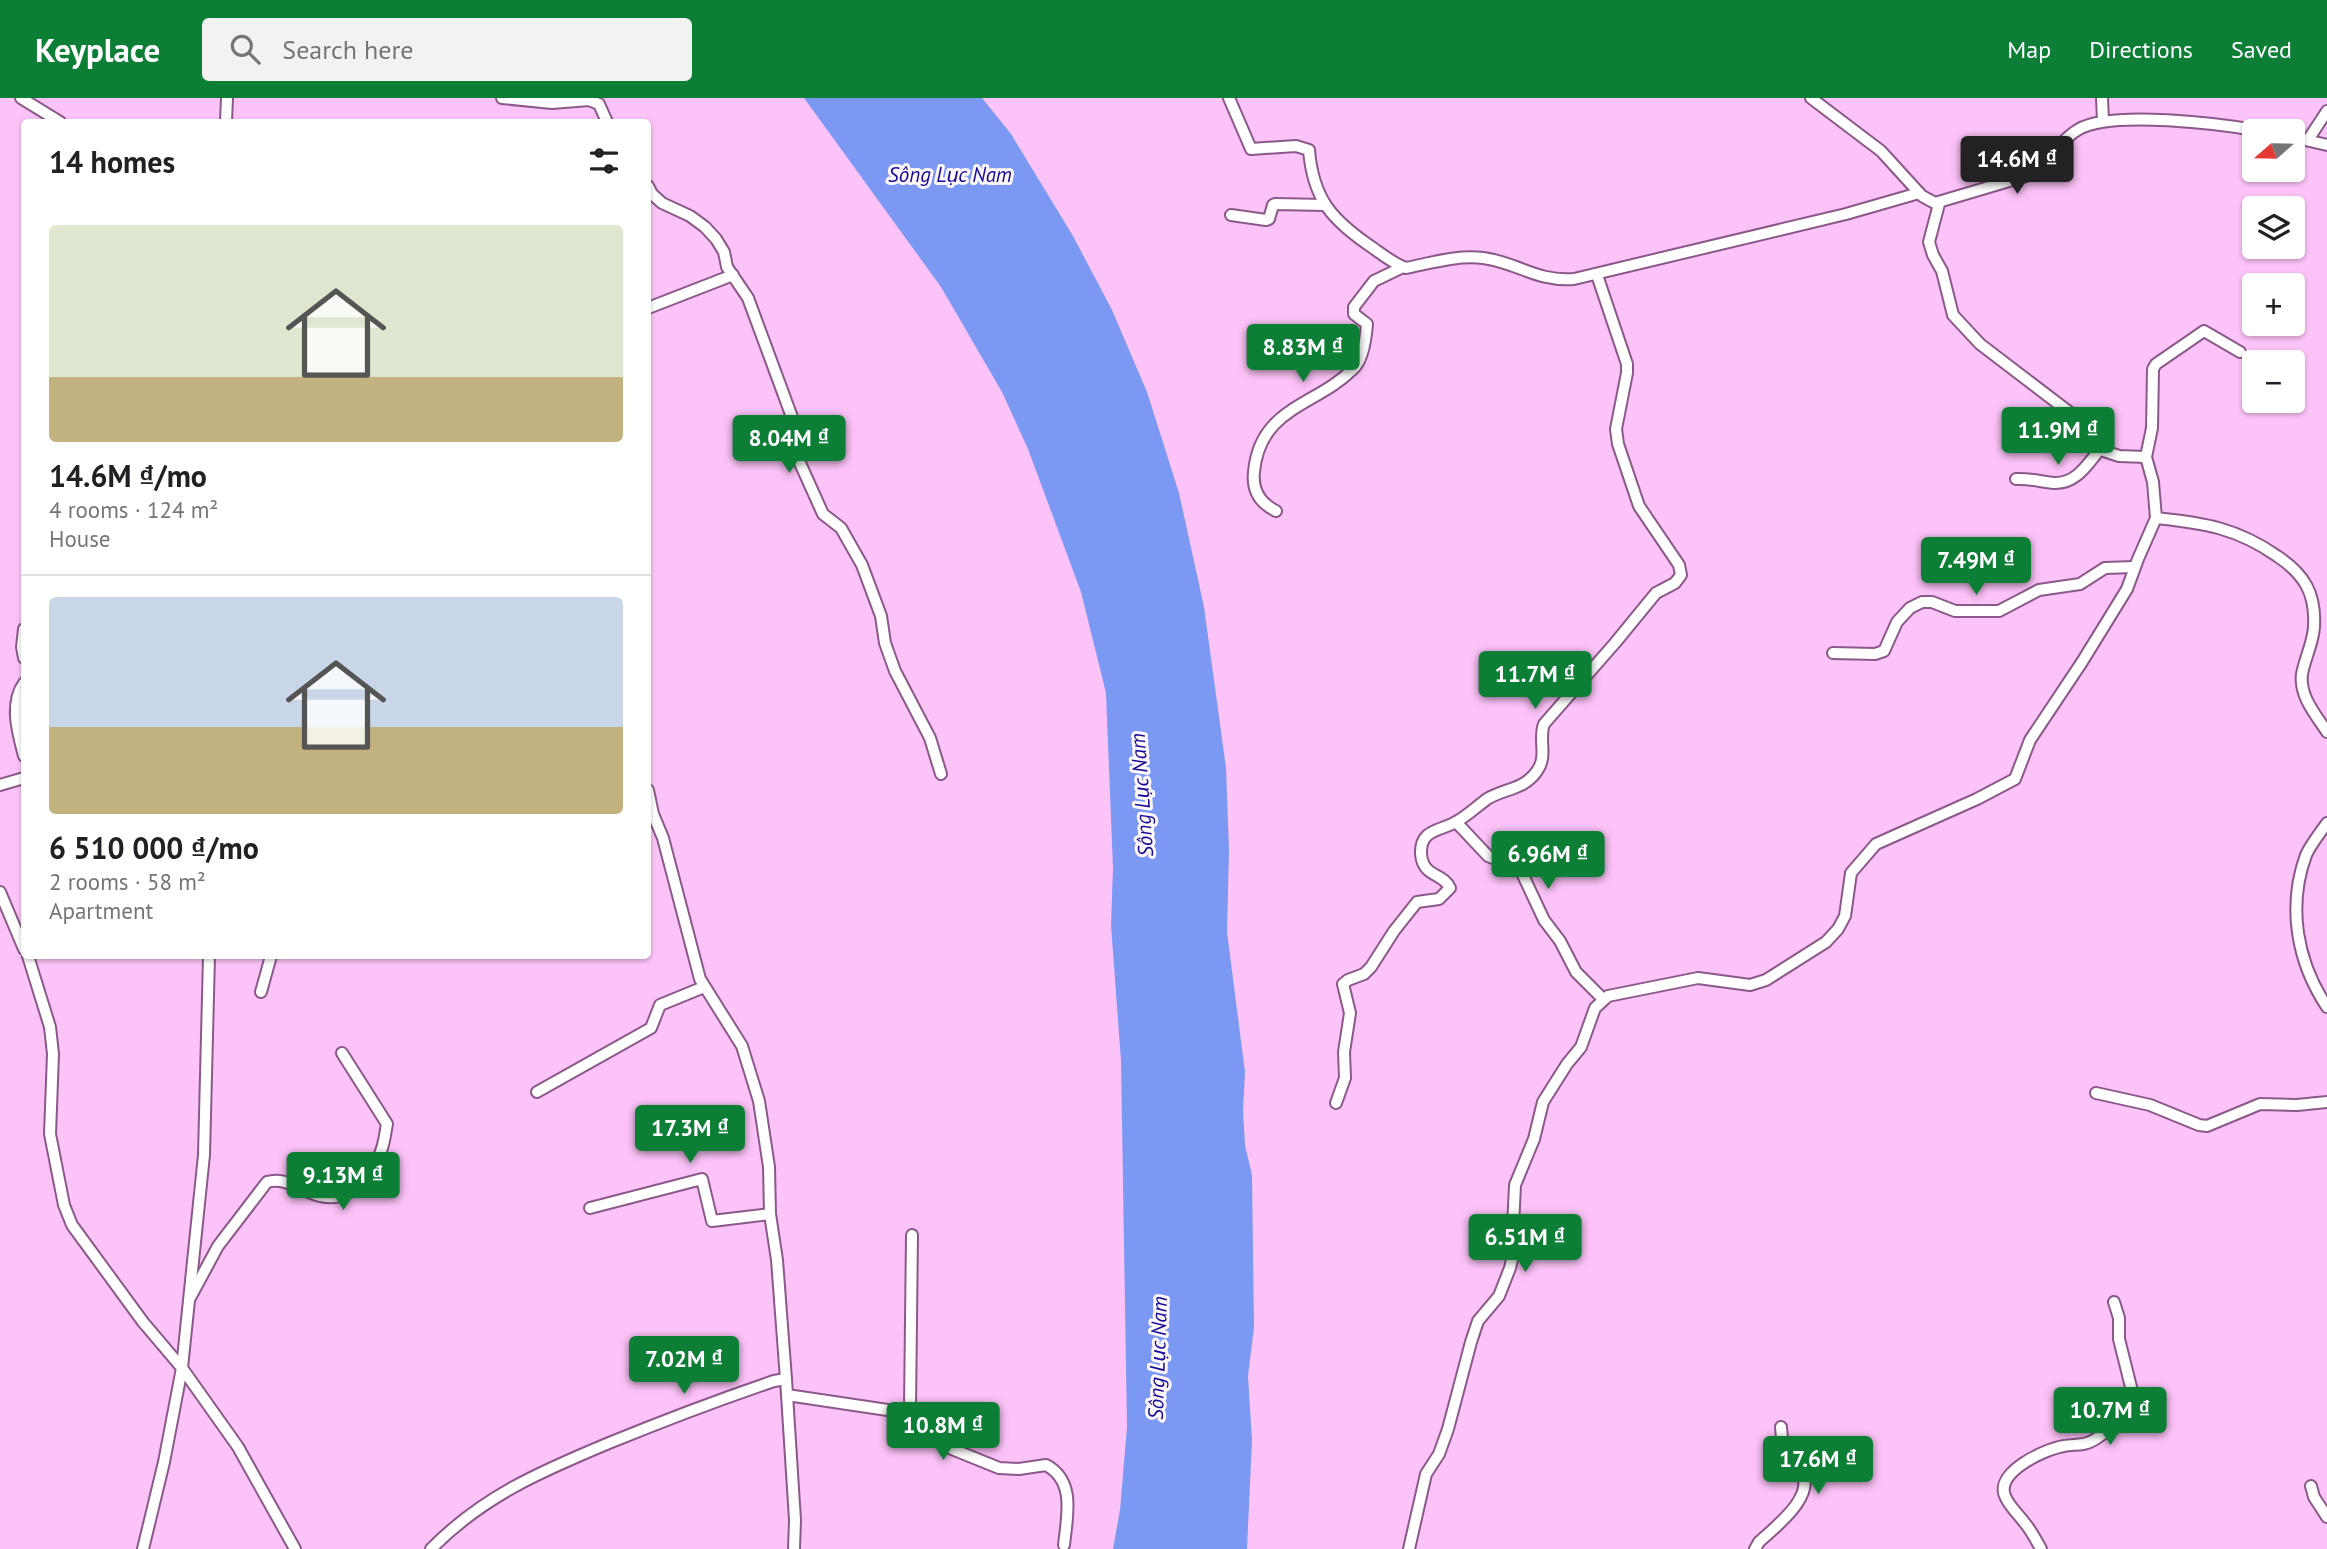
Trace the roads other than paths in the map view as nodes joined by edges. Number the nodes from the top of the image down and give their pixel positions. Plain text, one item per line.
1 (21, 98) edge
2 (227, 98) edge
3 (510, 98) edge
4 (1229, 98) edge
5 (1811, 98) edge
6 (2102, 98) edge
7 (2327, 111) edge
8 (55, 119) edge
9 (226, 119) edge
10 (606, 119) edge
11 (2103, 121) junction
12 (2242, 128) edge
13 (2305, 139) edge
14 (2308, 140) junction
15 (2327, 145) edge
16 (651, 192) edge
17 (1920, 193) junction
18 (1939, 204) junction
19 (1325, 205) junction
20 (1231, 215) dead end
21 (1403, 267) junction
22 (733, 275) junction
23 (1597, 275) junction
24 (651, 307) edge
25 (2239, 352) dead end
26 (2101, 448) junction
27 (2146, 457) junction
28 (2016, 479) dead end
29 (1276, 511) dead end
30 (2156, 517) junction
31 (2134, 567) junction
32 (1833, 653) dead end
33 (21, 688) edge
34 (2327, 732) edge
35 (21, 744) edge
36 (941, 774) dead end
37 (21, 780) edge
38 (0, 785) edge
39 (651, 801) edge
40 (1457, 822) junction
41 (2327, 823) edge
42 (0, 892) edge
43 (21, 937) edge
44 (30, 959) edge
45 (209, 959) edge
46 (270, 959) edge
47 (704, 988) junction
48 (261, 992) dead end
49 (1603, 999) junction
50 (2327, 1007) edge
51 (342, 1053) dead end
52 (537, 1091) dead end
53 (2096, 1093) dead end
54 (2327, 1102) edge
55 (1336, 1103) dead end
56 (590, 1208) dead end
57 (770, 1214) junction
58 (912, 1235) dead end
59 (188, 1301) junction
60 (2114, 1302) dead end
61 (182, 1368) junction
62 (786, 1379) junction
63 (787, 1395) junction
64 (901, 1412) junction
65 (1781, 1427) dead end
66 (2311, 1486) dead end
67 (2327, 1517) edge
68 (1064, 1545) dead end
69 (143, 1549) edge
70 (295, 1549) edge
71 (431, 1549) edge
72 (794, 1549) edge
73 (1409, 1549) edge
74 (1755, 1549) edge
75 (2041, 1549) edge

1 - 8 street
2 - 9 street
3 - 10 street
4 - 19 street
5 - 17 street
6 - 11 street
7 - 14 street
11 - 12 street
11 - 18 street
13 - 14 street
14 - 15 street
16 - 22 street
17 - 18 street
17 - 23 street
18 - 26 street
19 - 20 street
19 - 21 street
21 - 23 street
21 - 29 street
22 - 24 street
22 - 36 street
23 - 40 street
25 - 27 street
26 - 27 street
26 - 28 street
27 - 30 street
30 - 31 street
30 - 34 street
31 - 32 street
31 - 49 street
33 - 35 street
37 - 38 street
39 - 47 street
40 - 49 street
40 - 55 street
41 - 50 street
42 - 43 street
44 - 61 street
45 - 59 street
46 - 48 street
47 - 52 street
47 - 57 street
49 - 73 street
51 - 59 street
53 - 54 street
56 - 57 street
57 - 62 street
58 - 64 street
59 - 61 street
60 - 75 street
61 - 69 street
61 - 70 street
62 - 63 street
62 - 71 street
63 - 64 street
63 - 72 street
64 - 68 street
65 - 74 street
66 - 67 street

